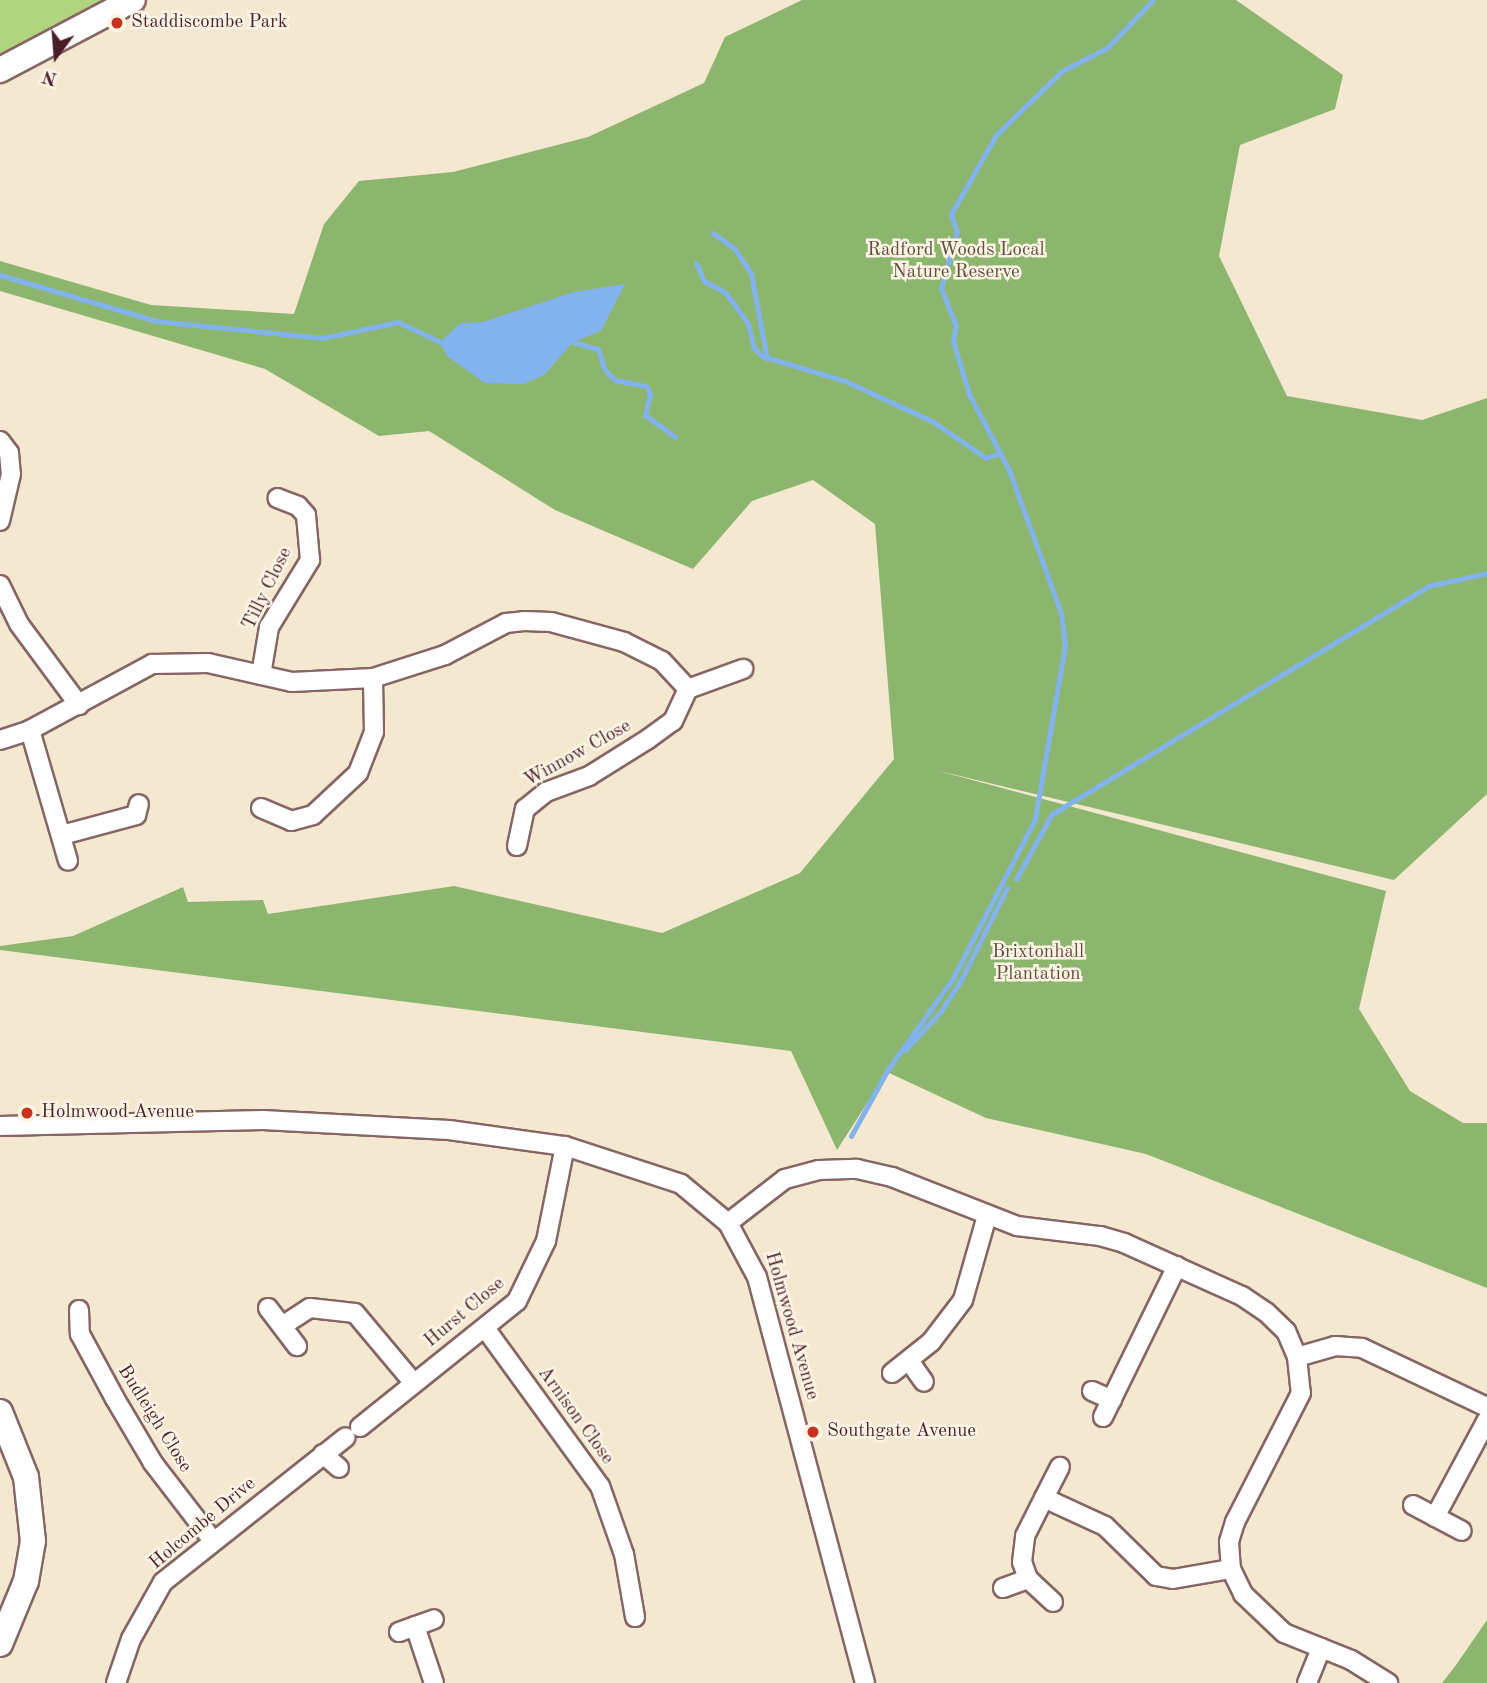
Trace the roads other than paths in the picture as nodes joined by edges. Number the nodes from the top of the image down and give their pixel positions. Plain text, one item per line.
1 (132, 0) edge
2 (0, 70) edge
3 (0, 441) edge
4 (277, 498) dead end
5 (0, 521) edge
6 (0, 585) edge
7 (743, 669) dead end
8 (261, 675) junction
9 (373, 678) junction
10 (688, 690) junction
11 (79, 705) junction
12 (30, 730) junction
13 (0, 740) edge
14 (139, 804) dead end
15 (261, 808) dead end
16 (62, 835) junction
17 (517, 846) dead end
18 (68, 861) dead end
19 (0, 1126) edge
20 (565, 1146) junction
21 (987, 1216) junction
22 (728, 1223) junction
23 (1177, 1266) junction
24 (268, 1308) dead end
25 (79, 1310) dead end
26 (282, 1326) junction
27 (485, 1328) junction
28 (297, 1346) dead end
29 (1297, 1357) junction
30 (910, 1362) junction
31 (891, 1373) dead end
32 (413, 1382) junction
33 (924, 1382) dead end
34 (1092, 1391) dead end
35 (1112, 1400) junction
36 (1487, 1407) edge
37 (0, 1412) edge
38 (1103, 1418) dead end
39 (1487, 1420) edge
40 (353, 1432) joint
41 (323, 1454) junction
42 (1060, 1466) dead end
43 (339, 1468) dead end
44 (1044, 1498) junction
45 (1413, 1506) dead end
46 (1435, 1517) junction
47 (1462, 1531) dead end
48 (213, 1541) junction
49 (1231, 1569) junction
50 (1028, 1579) junction
51 (1003, 1588) dead end
52 (1053, 1602) dead end
53 (635, 1617) dead end
54 (433, 1619) dead end
55 (0, 1644) edge
56 (1321, 1648) junction
57 (116, 1683) edge
58 (434, 1683) edge
59 (865, 1683) edge
60 (1307, 1683) edge
61 (1388, 1683) edge

1 - 2 street
3 - 5 street
4 - 8 street, Tilly Close
6 - 11 street
7 - 10 street
8 - 9 street
8 - 11 street
9 - 10 street
9 - 15 street
10 - 17 street, Winnow Close
11 - 12 street
12 - 13 street
12 - 16 street
14 - 16 street
16 - 18 street
19 - 20 street, Holmwood Avenue
20 - 22 street, Holmwood Avenue
20 - 27 street, Hurst Close
21 - 22 street
21 - 23 street
21 - 30 street
22 - 59 street, Holmwood Avenue
23 - 29 street
23 - 35 street
24 - 26 street
25 - 48 street, Budleigh Close
26 - 28 street
26 - 32 street
27 - 32 street, Hurst Close
27 - 53 street, Arnison Close
29 - 36 street
29 - 49 street
30 - 31 street
30 - 33 street
32 - 40 street, Hurst Close
34 - 35 street
35 - 38 street
37 - 55 street
39 - 46 street
40 - 41 street, Holcombe Drive
41 - 43 street
41 - 48 street, Holcombe Drive
42 - 44 street
44 - 49 street
44 - 50 street
45 - 46 street
46 - 47 street
48 - 57 street, Holcombe Drive
49 - 56 street
50 - 51 street
50 - 52 street
54 - 58 street
56 - 60 street
56 - 61 street

